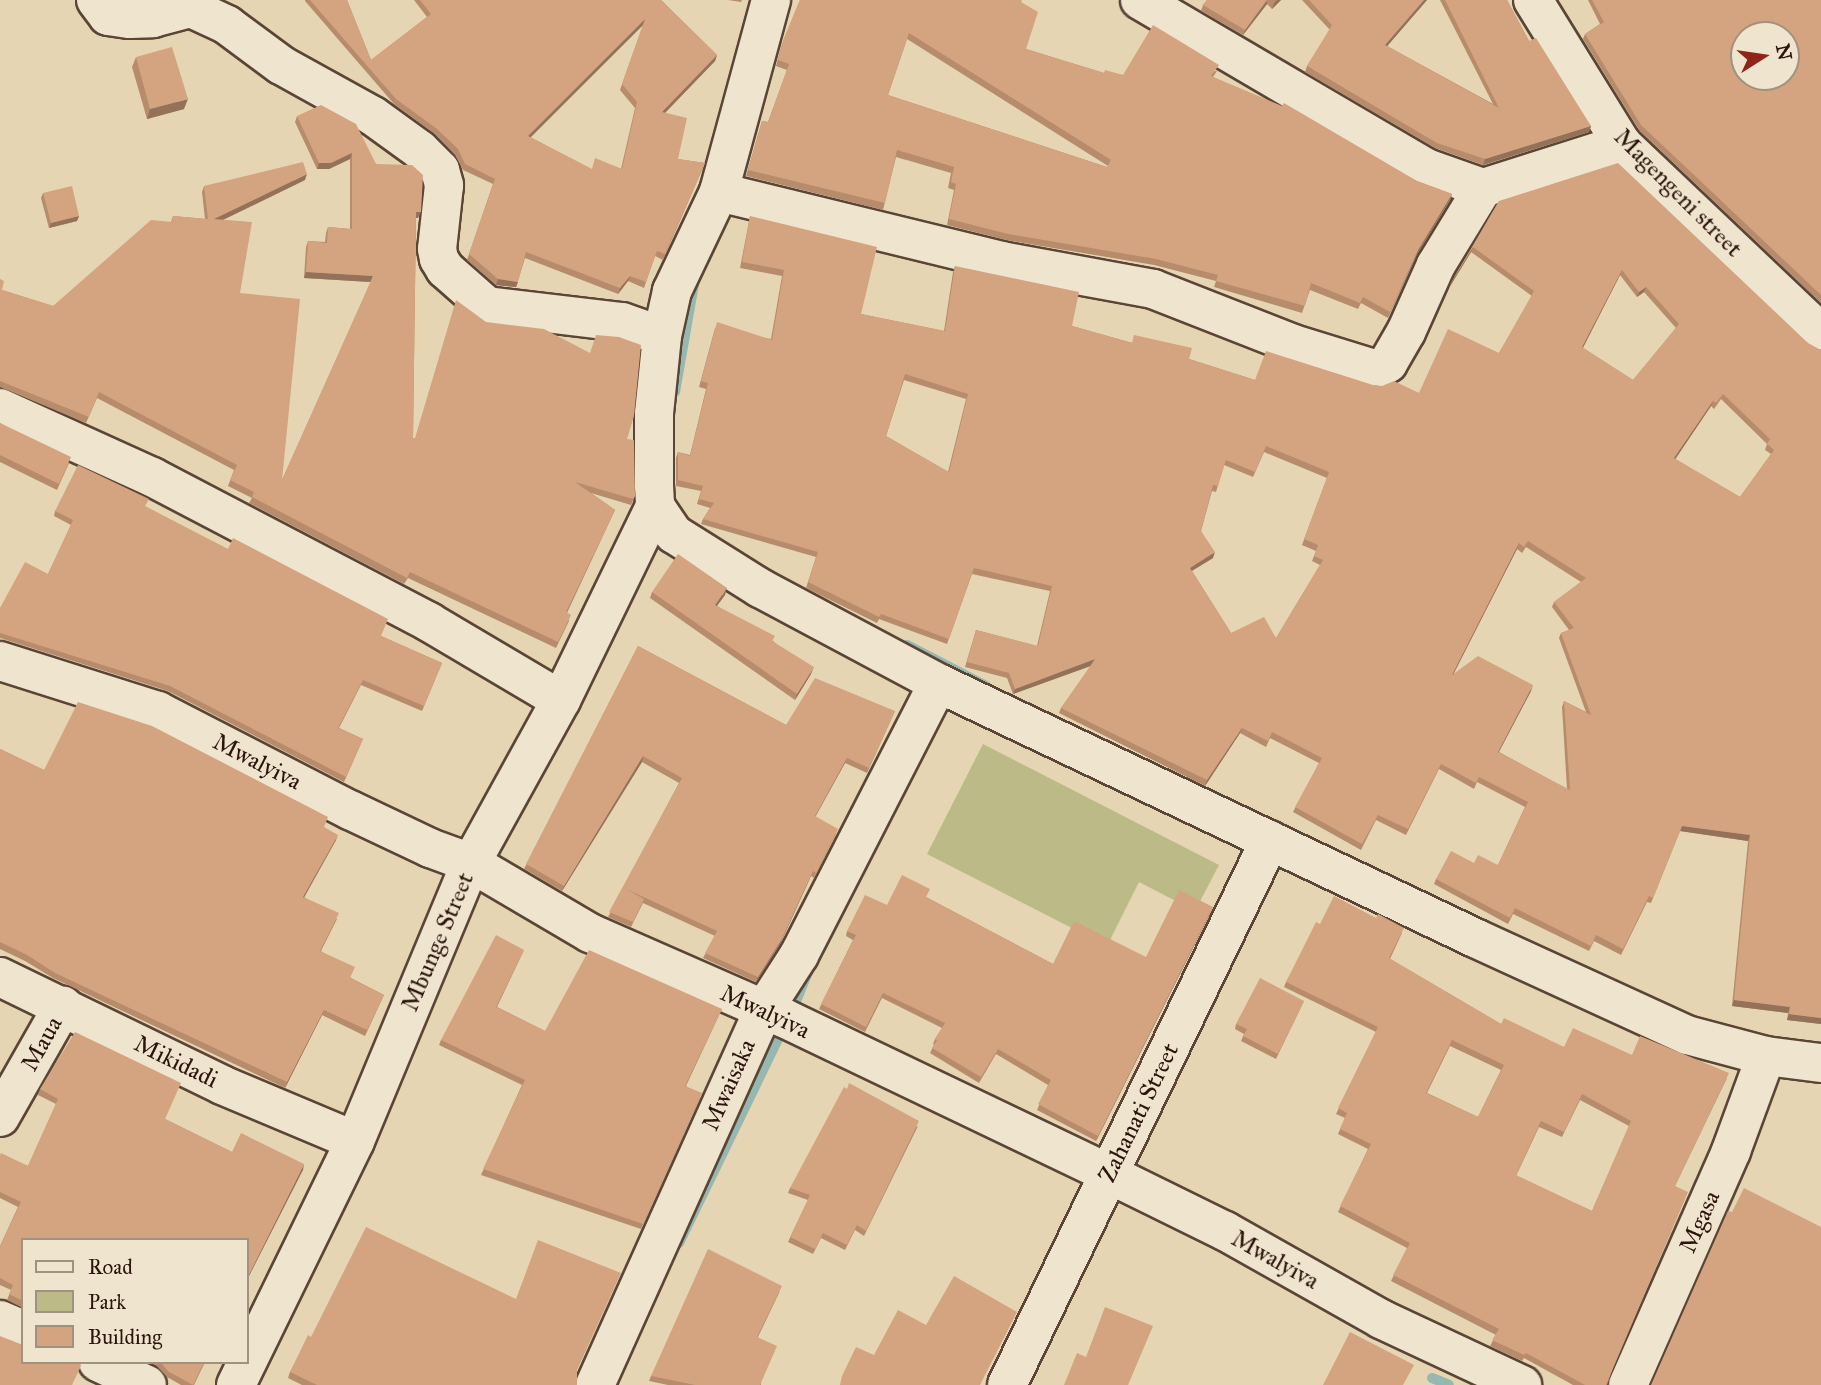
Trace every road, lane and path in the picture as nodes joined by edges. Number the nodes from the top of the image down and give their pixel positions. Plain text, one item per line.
1 (96, 0) edge
2 (771, 0) edge
3 (1140, 0) edge
4 (1533, 0) edge
5 (1622, 144) junction
6 (1483, 188) junction
7 (719, 192) junction
8 (1821, 333) edge
9 (662, 336) junction
10 (0, 408) edge
11 (655, 506) junction
12 (0, 661) edge
13 (939, 683) junction
14 (561, 700) junction
15 (1270, 840) junction
16 (471, 863) junction
17 (0, 977) edge
18 (63, 1006) junction
19 (763, 1011) junction
20 (1766, 1056) junction
21 (1821, 1063) edge
22 (0, 1117) edge
23 (355, 1141) junction
24 (1109, 1174) junction
25 (0, 1320) edge
26 (21, 1329) edge
27 (248, 1360) edge
28 (102, 1364) edge
29 (246, 1364) edge
30 (147, 1385) edge
31 (236, 1385) edge
32 (595, 1385) edge
33 (1007, 1385) edge
34 (1522, 1385) edge
35 (1628, 1385) edge

1 - 9 street
2 - 7 street
3 - 6 street
4 - 5 street, Magengeni street
5 - 6 street
5 - 8 street, Magengeni street
6 - 7 street
7 - 9 street
9 - 11 street
10 - 14 street
11 - 13 street
11 - 14 street, Mbunge Street
12 - 16 street, Mwalyiva
13 - 15 street
13 - 19 street, Mwaisaka
14 - 16 street, Mbunge Street
15 - 20 street
15 - 24 street, Zahanati Street
16 - 19 street, Mwalyiva
16 - 23 street, Mbunge Street
17 - 18 street, Mikidadi
18 - 22 street, Maua
18 - 23 street, Mikidadi
19 - 24 street, Mwalyiva
19 - 32 street, Mwaisaka
20 - 21 street
20 - 35 street, Mgasa
23 - 27 street, Mbunge Street
24 - 33 street, Zahanati Street
24 - 34 street, Mwalyiva
25 - 26 street
28 - 30 street
29 - 31 street, Mbunge Street

